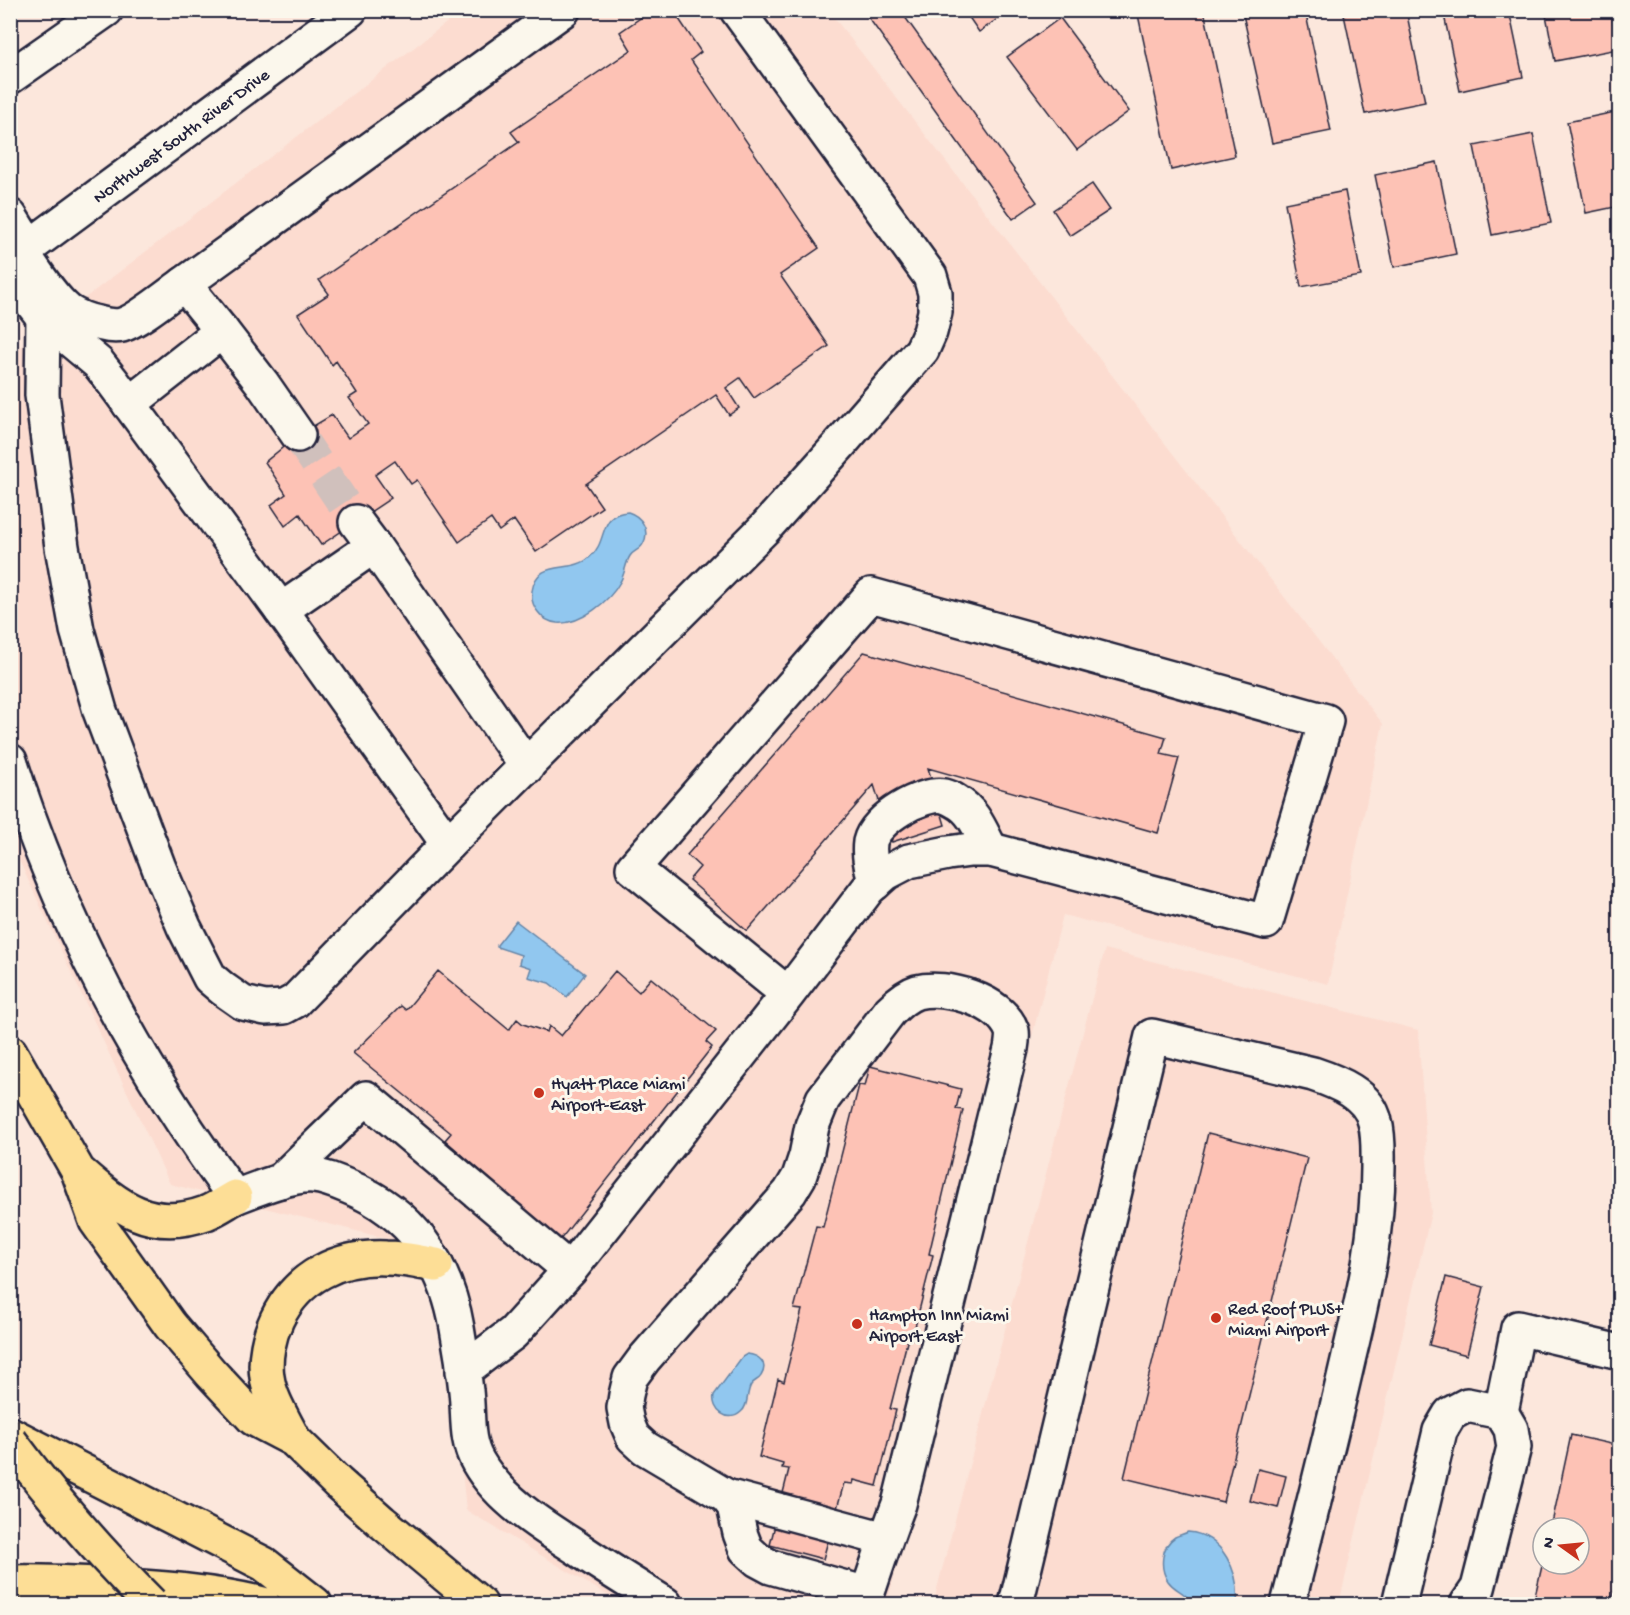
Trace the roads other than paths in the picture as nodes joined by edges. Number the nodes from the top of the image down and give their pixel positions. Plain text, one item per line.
1 (106, 10) edge
2 (350, 10) edge
3 (563, 10) edge
4 (737, 10) edge
5 (10, 77) edge
6 (10, 216) edge
7 (18, 259) edge
8 (184, 284) junction
9 (43, 317) junction
10 (222, 331) junction
11 (129, 404) junction
12 (298, 435) tunnel mouth
13 (281, 610) junction
14 (10, 761) edge
15 (527, 767) junction
16 (448, 844) junction
17 (991, 850) junction
18 (875, 883) junction
19 (788, 994) junction
20 (10, 1052) edge
21 (78, 1171) junction
22 (280, 1181) junction
23 (235, 1197) junction
24 (436, 1265) junction
25 (570, 1270) junction
26 (1620, 1352) edge
27 (464, 1371) junction
28 (1500, 1412) junction
29 (10, 1434) edge
30 (294, 1440) junction
31 (10, 1441) edge
32 (726, 1496) junction
33 (885, 1539) junction
34 (10, 1582) edge
35 (865, 1599) edge
36 (151, 1605) edge
37 (263, 1605) edge
38 (315, 1605) edge
39 (480, 1605) edge
40 (665, 1605) edge
41 (1016, 1605) edge
42 (1288, 1605) edge
43 (1399, 1605) edge
44 (1467, 1605) edge

1 - 5 street
2 - 7 street, Northwest South River Drive
3 - 8 street
4 - 15 street
6 - 7 street
7 - 8 street
7 - 9 street
8 - 10 street
9 - 11 street
9 - 16 street
10 - 11 street
10 - 12 street
11 - 13 street
13 - 15 street
13 - 16 street
14 - 23 street
15 - 16 street
17 - 18 street
17 - 18 street
17 - 19 street
18 - 19 street
19 - 25 street
20 - 21 highway
21 - 23 highway
21 - 30 highway
22 - 23 street
22 - 24 street
22 - 25 street
24 - 27 street
24 - 30 highway
25 - 27 street
26 - 28 street
27 - 40 street
28 - 43 street
28 - 44 street
29 - 38 highway
30 - 39 highway
31 - 36 highway, bridge
32 - 33 street
32 - 33 street
32 - 35 street
33 - 35 street
34 - 37 highway
41 - 42 street

